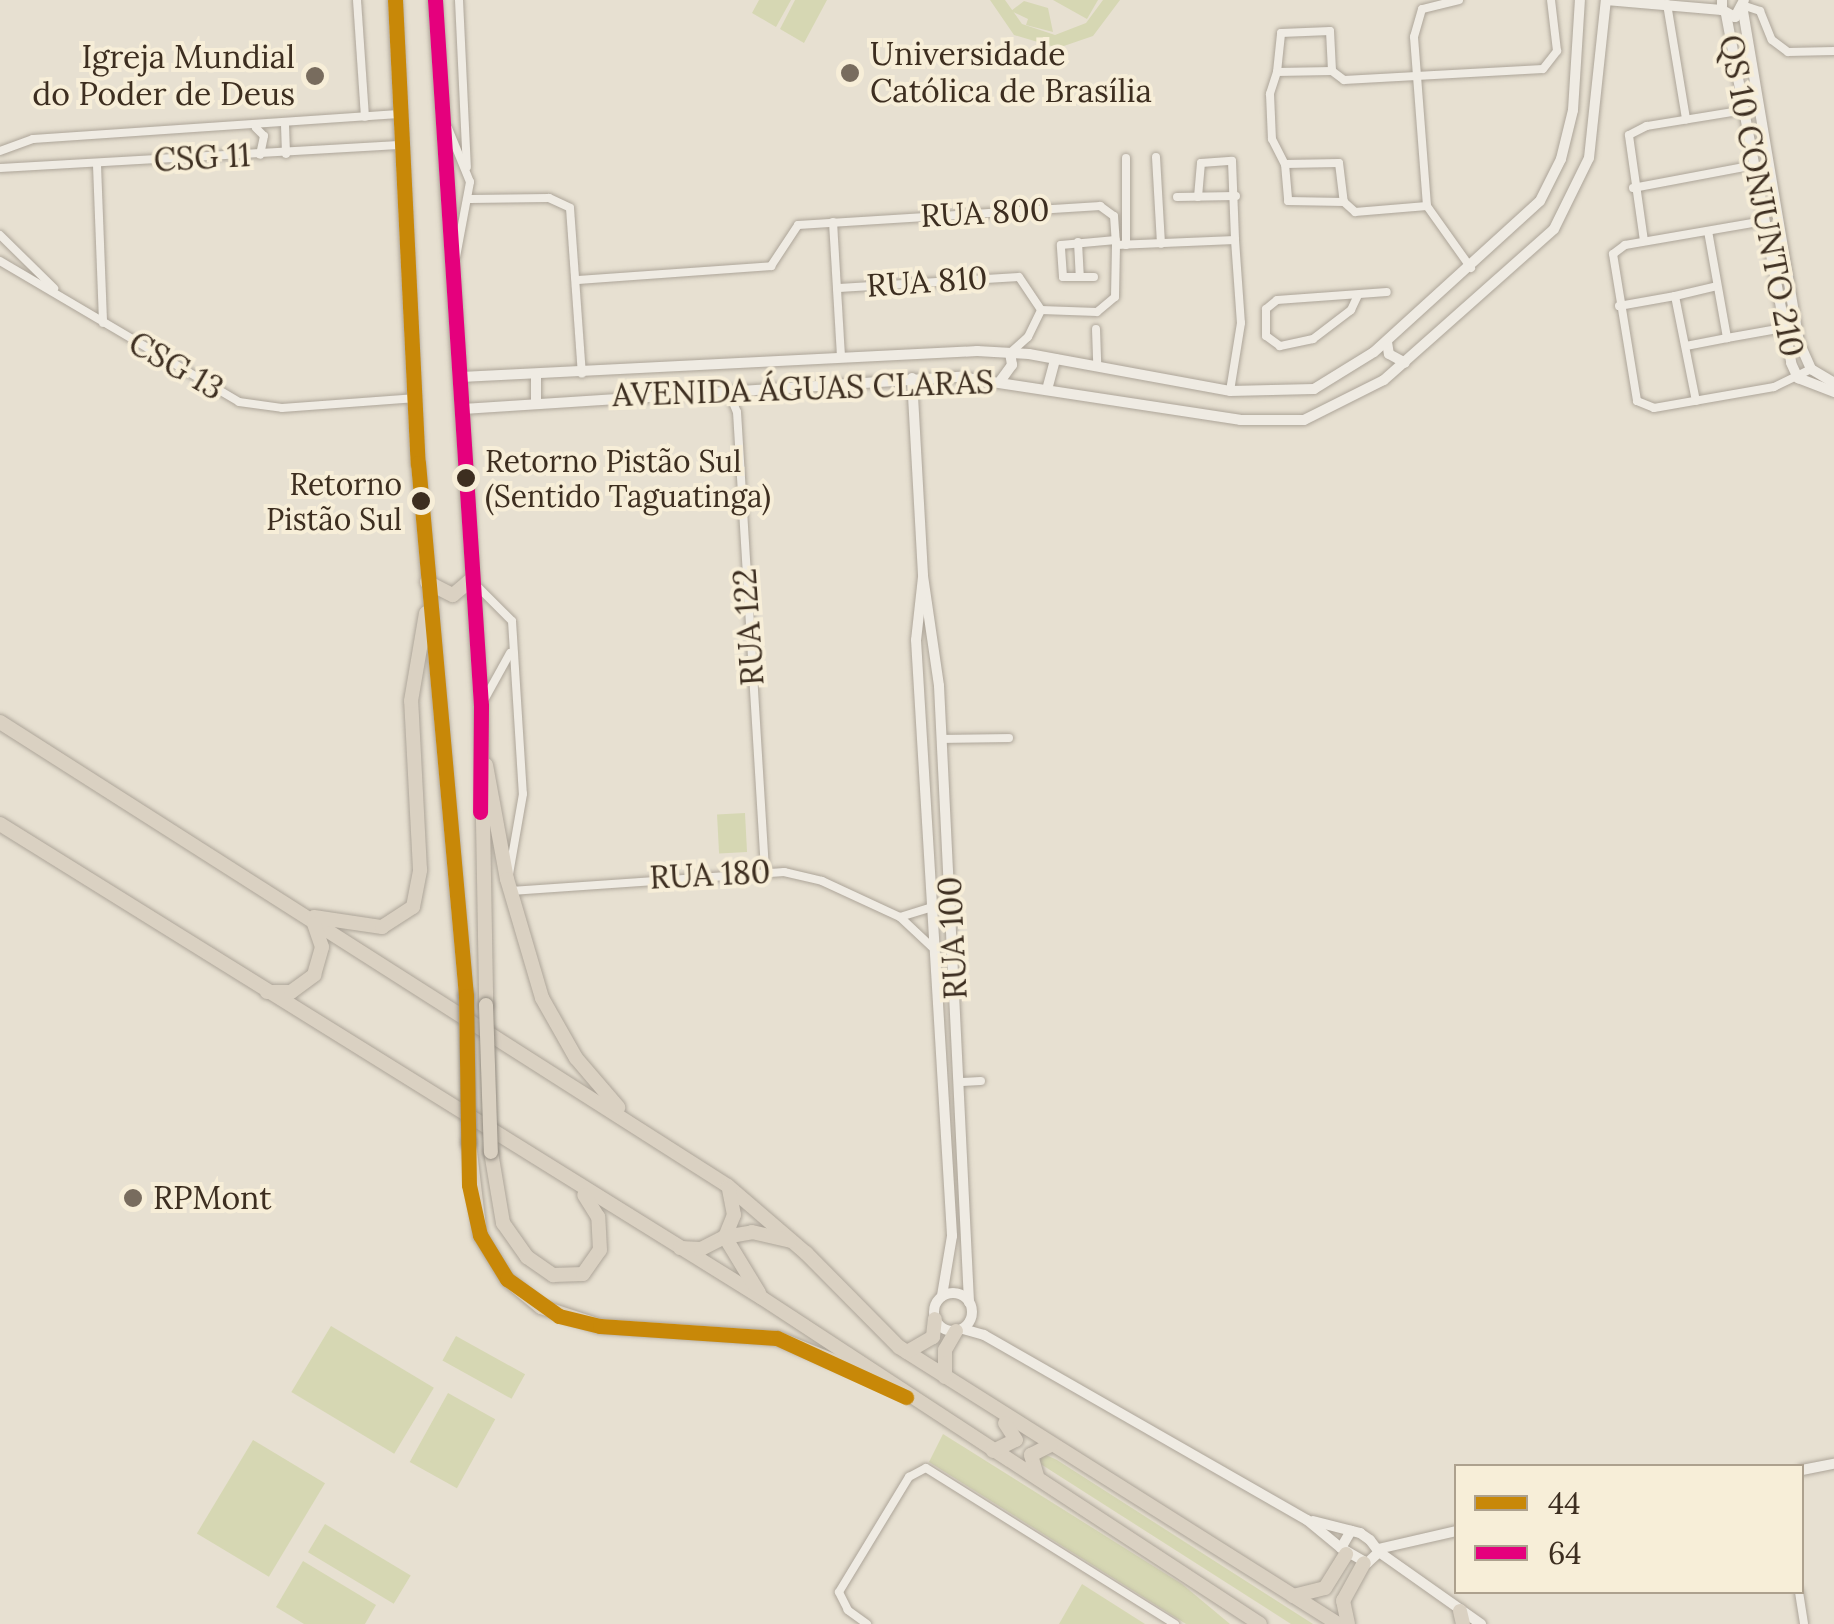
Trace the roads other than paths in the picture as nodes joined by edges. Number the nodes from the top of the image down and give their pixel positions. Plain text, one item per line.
1 (357, 0) edge
2 (435, 0) edge
3 (460, 0) edge
4 (1459, 0) edge
5 (1551, 0) edge
6 (1580, 0) edge
7 (1606, 0) edge
8 (396, 2) edge
9 (1667, 4) junction
10 (1745, 4) edge
11 (1722, 6) edge
12 (1834, 51) edge
13 (1332, 71) junction
14 (1278, 72) junction
15 (1417, 78) junction
16 (1744, 110) junction
17 (402, 114) junction
18 (445, 116) junction
19 (365, 117) junction
20 (1686, 119) junction
21 (284, 124) junction
22 (256, 127) junction
23 (403, 145) junction
24 (0, 151) edge
25 (260, 154) junction
26 (286, 154) junction
27 (1156, 157) dead end
28 (1126, 158) dead end
29 (1285, 164) junction
30 (97, 165) junction
31 (1754, 165) junction
32 (467, 167) junction
33 (0, 168) edge
34 (1633, 188) junction
35 (1236, 196) junction
36 (1198, 197) junction
37 (1177, 198) dead end
38 (470, 199) junction
39 (1344, 202) junction
40 (1427, 206) junction
41 (1764, 221) junction
42 (834, 222) junction
43 (1708, 231) junction
44 (0, 235) edge
45 (1235, 240) junction
46 (1644, 241) junction
47 (1078, 242) junction
48 (1119, 243) junction
49 (1161, 244) junction
50 (0, 261) edge
51 (454, 266) junction
52 (1471, 268) junction
53 (1080, 278) junction
54 (1094, 278) dead end
55 (578, 280) junction
56 (1718, 286) junction
57 (839, 288) junction
58 (1387, 292) dead end
59 (1358, 295) junction
60 (1675, 296) junction
61 (64, 298) junction
62 (1619, 306) junction
63 (1042, 310) junction
64 (1263, 321) junction
65 (103, 322) junction
66 (1241, 323) junction
67 (1783, 328) junction
68 (1096, 329) dead end
69 (1726, 338) junction
70 (1387, 340) junction
71 (1686, 346) junction
72 (1010, 353) junction
73 (841, 354) junction
74 (1055, 360) junction
75 (1405, 363) junction
76 (1098, 367) junction
77 (1812, 369) junction
78 (536, 374) junction
79 (582, 374) junction
80 (461, 377) junction
81 (912, 378) junction
82 (1798, 378) junction
83 (1001, 380) junction
84 (1834, 383) edge
85 (1048, 386) junction
86 (725, 388) junction
87 (1314, 389) junction
88 (1230, 391) junction
89 (1834, 392) edge
90 (417, 398) junction
91 (1696, 401) junction
92 (536, 402) junction
93 (463, 409) junction
94 (1319, 414) junction
95 (923, 576) junction
96 (471, 580) junction
97 (428, 590) junction
98 (510, 654) junction
99 (481, 706) junction
100 (0, 722) edge
101 (478, 722) junction
102 (1009, 738) dead end
103 (942, 739) junction
104 (922, 772) junction
105 (944, 772) junction
106 (0, 824) edge
107 (765, 871) junction
108 (510, 885) junction
109 (930, 908) junction
110 (900, 916) junction
111 (307, 918) junction
112 (932, 948) junction
113 (935, 977) junction
114 (956, 977) junction
115 (257, 988) junction
116 (981, 1081) dead end
117 (962, 1082) junction
118 (632, 1122) junction
119 (577, 1186) junction
120 (728, 1186) junction
121 (725, 1237) junction
122 (794, 1242) junction
123 (679, 1248) junction
124 (942, 1296) junction
125 (762, 1298) junction
126 (969, 1302) junction
127 (935, 1319) junction
128 (964, 1327) junction
129 (903, 1350) junction
130 (944, 1378) junction
131 (906, 1397) junction
132 (1052, 1445) junction
133 (993, 1451) junction
134 (1834, 1464) edge
135 (1804, 1470) edge
136 (1040, 1480) junction
137 (1307, 1520) junction
138 (1351, 1531) junction
139 (1454, 1531) edge
140 (1364, 1536) junction
141 (1405, 1540) junction
142 (1344, 1551) junction
143 (1378, 1551) junction
144 (1366, 1563) junction
145 (1392, 1567) junction
146 (1798, 1594) edge
147 (1293, 1596) junction
148 (1220, 1599) junction
149 (1461, 1617) edge
150 (852, 1620) edge
151 (868, 1624) edge
152 (1175, 1624) edge
153 (1236, 1624) edge
154 (1260, 1624) edge
155 (1338, 1624) edge
156 (1348, 1624) edge
157 (1480, 1624) edge
158 (1804, 1624) edge

1 - 19 street
2 - 18 highway
3 - 32 street
4 - 15 street
5 - 15 street
6 - 52 street
7 - 9 street
7 - 75 street, AVENIDA ÁGUAS CLARAS
8 - 17 highway
9 - 11 street
9 - 20 street
10 - 11 street
10 - 12 street
10 - 77 street, QS 10 CONJUNTO 210
11 - 16 street, QS 10 CONJUNTO 210
13 - 14 street
13 - 14 street
13 - 15 street
14 - 29 street
15 - 40 street
16 - 20 street
16 - 31 street, QS 10 CONJUNTO 210
17 - 19 street
17 - 23 highway
18 - 32 street
18 - 51 highway
19 - 21 street
20 - 34 street
21 - 22 street
21 - 26 street
22 - 24 street
22 - 25 street
23 - 26 street, CSG 11
23 - 90 highway
25 - 26 street, CSG 11
25 - 30 street, CSG 11
27 - 49 street
28 - 48 street
29 - 39 street
29 - 39 street
30 - 33 street, CSG 11
30 - 65 street
31 - 34 street
31 - 41 street, QS 10 CONJUNTO 210
32 - 38 street
34 - 46 street
35 - 36 street
35 - 36 street
35 - 45 street
36 - 37 street
38 - 51 street
38 - 55 street
39 - 40 street
40 - 52 street
41 - 43 street
41 - 67 street, QS 10 CONJUNTO 210
42 - 48 street, RUA 800
42 - 55 street, RUA 800
42 - 57 street
43 - 46 street
43 - 56 street
44 - 61 street
45 - 49 street
45 - 66 street
46 - 62 street
47 - 48 street
47 - 53 street
47 - 53 street
48 - 49 street
48 - 63 street
50 - 61 street
51 - 80 highway
52 - 70 street
53 - 54 street
55 - 79 street
56 - 60 street
56 - 69 street
57 - 63 street, RUA 810
57 - 73 street
58 - 59 street
59 - 64 street
59 - 64 street
60 - 62 street
60 - 71 street
61 - 65 street, CSG 13
62 - 91 street
63 - 72 street
64 - 66 street
65 - 90 street, CSG 13
66 - 88 street
67 - 69 street
67 - 82 street, QS 10 CONJUNTO 210
68 - 76 street
69 - 71 street
70 - 75 street
70 - 87 street
71 - 91 street
72 - 73 street, AVENIDA ÁGUAS CLARAS
72 - 74 street, AVENIDA ÁGUAS CLARAS
72 - 83 street
73 - 79 street, AVENIDA ÁGUAS CLARAS
74 - 76 street, AVENIDA ÁGUAS CLARAS
74 - 85 street
75 - 94 street, AVENIDA ÁGUAS CLARAS
76 - 88 street, AVENIDA ÁGUAS CLARAS
77 - 82 street
77 - 84 street
78 - 79 street, AVENIDA ÁGUAS CLARAS
78 - 80 street, AVENIDA ÁGUAS CLARAS
78 - 92 street
80 - 93 highway
81 - 83 street, AVENIDA ÁGUAS CLARAS
81 - 86 street, AVENIDA ÁGUAS CLARAS
81 - 95 street, RUA 100
82 - 89 street
82 - 91 street
83 - 85 street, AVENIDA ÁGUAS CLARAS
85 - 94 street, AVENIDA ÁGUAS CLARAS
86 - 92 street, AVENIDA ÁGUAS CLARAS
86 - 107 street, RUA 122
87 - 88 street, AVENIDA ÁGUAS CLARAS
87 - 94 street
90 - 97 highway
92 - 93 street, AVENIDA ÁGUAS CLARAS
93 - 96 highway
95 - 103 street, RUA 100
95 - 104 street, RUA 100
96 - 97 highway
96 - 98 street
96 - 99 highway
97 - 111 highway
97 - 131 highway, bridge
98 - 99 street
98 - 108 street
99 - 101 highway
100 - 111 highway
101 - 108 highway
101 - 119 highway, bridge
102 - 103 street
103 - 105 street, RUA 100
104 - 105 street
104 - 109 street, RUA 100
105 - 114 street, RUA 100
106 - 115 highway
107 - 108 street, RUA 180
107 - 110 street, RUA 180
108 - 118 highway
109 - 110 street
109 - 112 street, RUA 100
110 - 112 street, RUA 180
111 - 115 highway
111 - 118 highway
112 - 113 street, RUA 100
113 - 114 street
113 - 124 street, RUA 100
114 - 117 street, RUA 100
115 - 119 highway
116 - 117 street
117 - 126 street, RUA 100
118 - 120 highway
119 - 123 highway
120 - 121 highway
120 - 122 highway
121 - 122 highway
121 - 123 highway
121 - 125 highway
122 - 129 highway
123 - 125 highway
124 - 126 street
124 - 127 street, RUA 100
125 - 131 highway
126 - 128 street, RUA 100
127 - 128 street
127 - 129 highway
128 - 130 highway
128 - 137 street
129 - 130 highway
129 - 133 highway
130 - 132 highway
131 - 133 highway
132 - 136 highway
132 - 147 highway
133 - 136 highway
134 - 135 street
136 - 148 highway
137 - 138 street
137 - 142 street
138 - 140 street
138 - 142 street
139 - 141 street
140 - 141 street
140 - 143 street
141 - 143 street
142 - 144 street
142 - 147 highway
143 - 144 street
143 - 145 street
144 - 145 street
144 - 156 highway
145 - 149 street
146 - 158 street
147 - 155 highway
148 - 153 highway
148 - 154 highway
149 - 157 street
150 - 151 street
150 - 152 street

